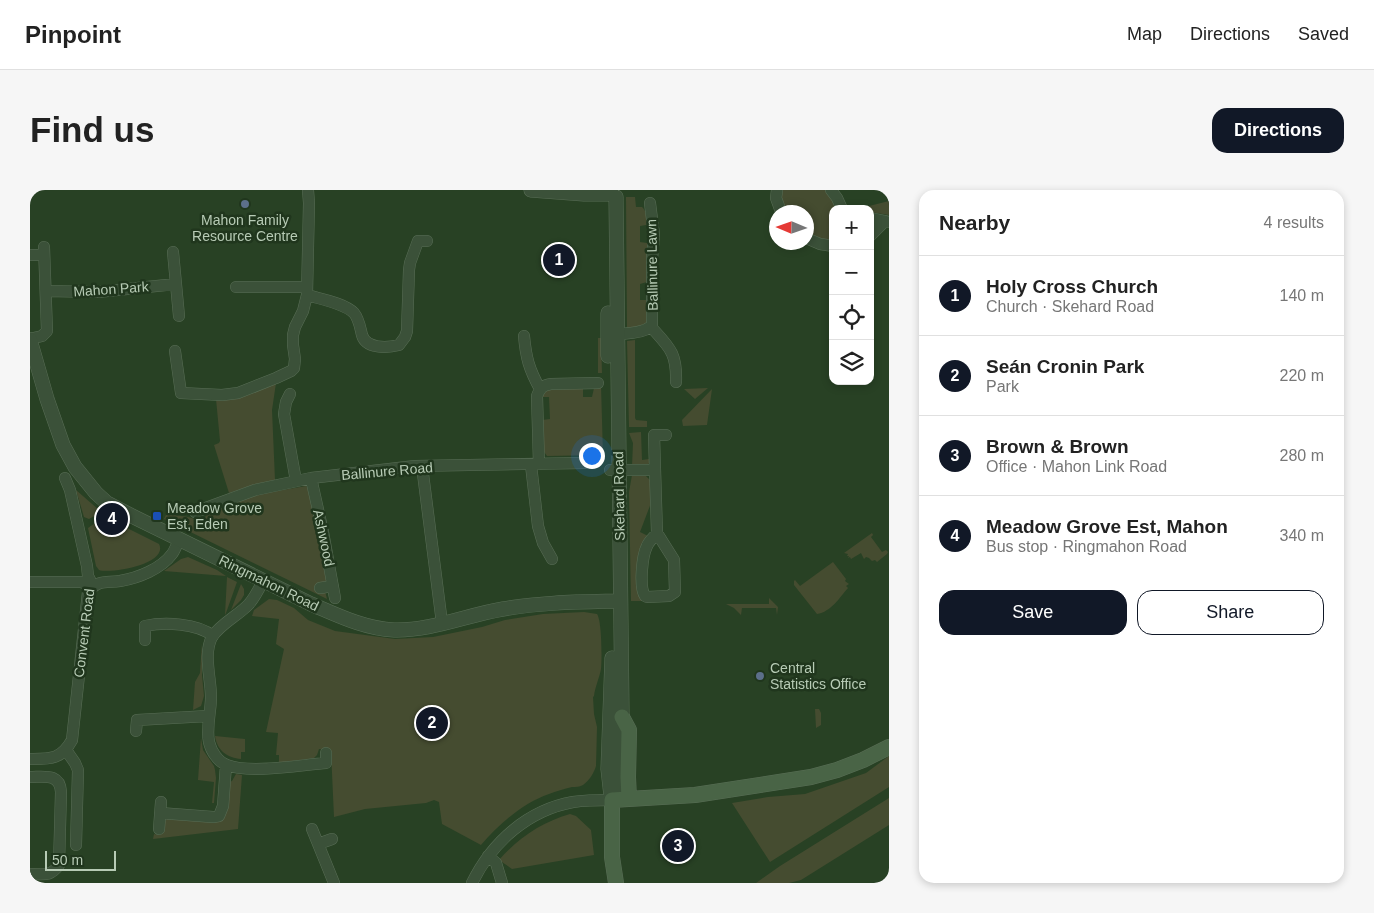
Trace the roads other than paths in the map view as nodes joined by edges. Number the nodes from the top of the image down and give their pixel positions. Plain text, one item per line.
1 (308, 190) edge
2 (531, 190) edge
3 (777, 190) edge
4 (831, 190) edge
5 (611, 192) edge
6 (650, 203) dead end
7 (778, 205) edge
8 (840, 205) edge
9 (874, 219) edge
10 (887, 222) edge
11 (874, 233) edge
12 (427, 241) dead end
13 (814, 241) edge
14 (829, 245) edge
15 (173, 252) dead end
16 (31, 255) dead end
17 (176, 284) junction
18 (236, 287) dead end
19 (46, 291) junction
20 (307, 291) junction
21 (179, 316) dead end
22 (652, 327) junction
23 (613, 334) junction
24 (524, 336) dead end
25 (30, 339) edge
26 (179, 356) dead end
27 (676, 382) dead end
28 (540, 389) junction
29 (181, 393) junction
30 (290, 394) dead end
31 (589, 395) dead end
32 (176, 404) dead end
33 (666, 435) dead end
34 (585, 463) dead end
35 (535, 464) junction
36 (422, 466) junction
37 (615, 470) junction
38 (654, 470) junction
39 (65, 478) dead end
40 (310, 478) junction
41 (296, 481) junction
42 (195, 512) dead end
43 (657, 533) junction
44 (179, 540) junction
45 (552, 559) dead end
46 (263, 581) junction
47 (30, 582) edge
48 (93, 586) junction
49 (334, 586) junction
50 (320, 588) dead end
51 (335, 598) dead end
52 (616, 601) junction
53 (442, 623) junction
54 (213, 636) junction
55 (145, 640) dead end
56 (208, 716) junction
57 (622, 717) junction
58 (136, 731) dead end
59 (889, 746) edge
60 (66, 750) junction
61 (326, 753) dead end
62 (30, 759) edge
63 (226, 765) junction
64 (30, 777) edge
65 (630, 799) junction
66 (612, 800) junction
67 (158, 829) dead end
68 (312, 829) dead end
69 (332, 839) dead end
70 (318, 844) junction
71 (76, 845) dead end
72 (488, 856) junction
73 (30, 874) edge
74 (334, 883) edge
75 (472, 883) edge
76 (502, 883) edge
77 (616, 883) edge

1 - 20 street
2 - 5 street
3 - 7 street
4 - 8 street
5 - 23 street, Skehard Road
6 - 22 street, Ballinure Lawn
9 - 10 street
10 - 11 street
12 - 20 street
13 - 14 street
15 - 17 street
16 - 19 street
17 - 19 street, Mahon Park
17 - 21 street
18 - 20 street
19 - 25 street
20 - 29 street
22 - 23 street, Ballinure Lawn
22 - 27 street, Ballinure Lawn
23 - 37 street, Skehard Road
24 - 28 street
25 - 44 street, Ringmahon Road
26 - 29 street
28 - 31 street
28 - 35 street
29 - 32 street
30 - 41 street
33 - 38 street
34 - 35 street, Ballinure Road
35 - 36 street, Ballinure Road
35 - 45 street
36 - 40 street, Ballinure Road
36 - 53 street
37 - 38 street
37 - 52 street, Skehard Road
38 - 43 street
39 - 48 street, Convent Road
40 - 41 street, Ballinure Road
40 - 49 street, Ashwood
41 - 42 street, Ballinure Road
43 - 43 street
44 - 46 street, Ringmahon Road
44 - 48 street
46 - 53 street, Ringmahon Road
46 - 54 street
47 - 48 street
48 - 60 street, Convent Road
49 - 50 street
49 - 51 street, Ashwood
52 - 53 street, Ringmahon Road
52 - 57 street, Skehard Road
52 - 66 street, Skehard Road
54 - 55 street
54 - 56 street
56 - 58 street
56 - 63 street
57 - 65 main road
57 - 66 street, Skehard Road
59 - 65 main road
60 - 62 street
60 - 71 street
61 - 63 street
63 - 67 street
64 - 73 street
65 - 66 main road
66 - 72 street
66 - 77 main road, Skehard Road
68 - 70 street
69 - 70 street
70 - 74 street
72 - 75 street
72 - 76 street

